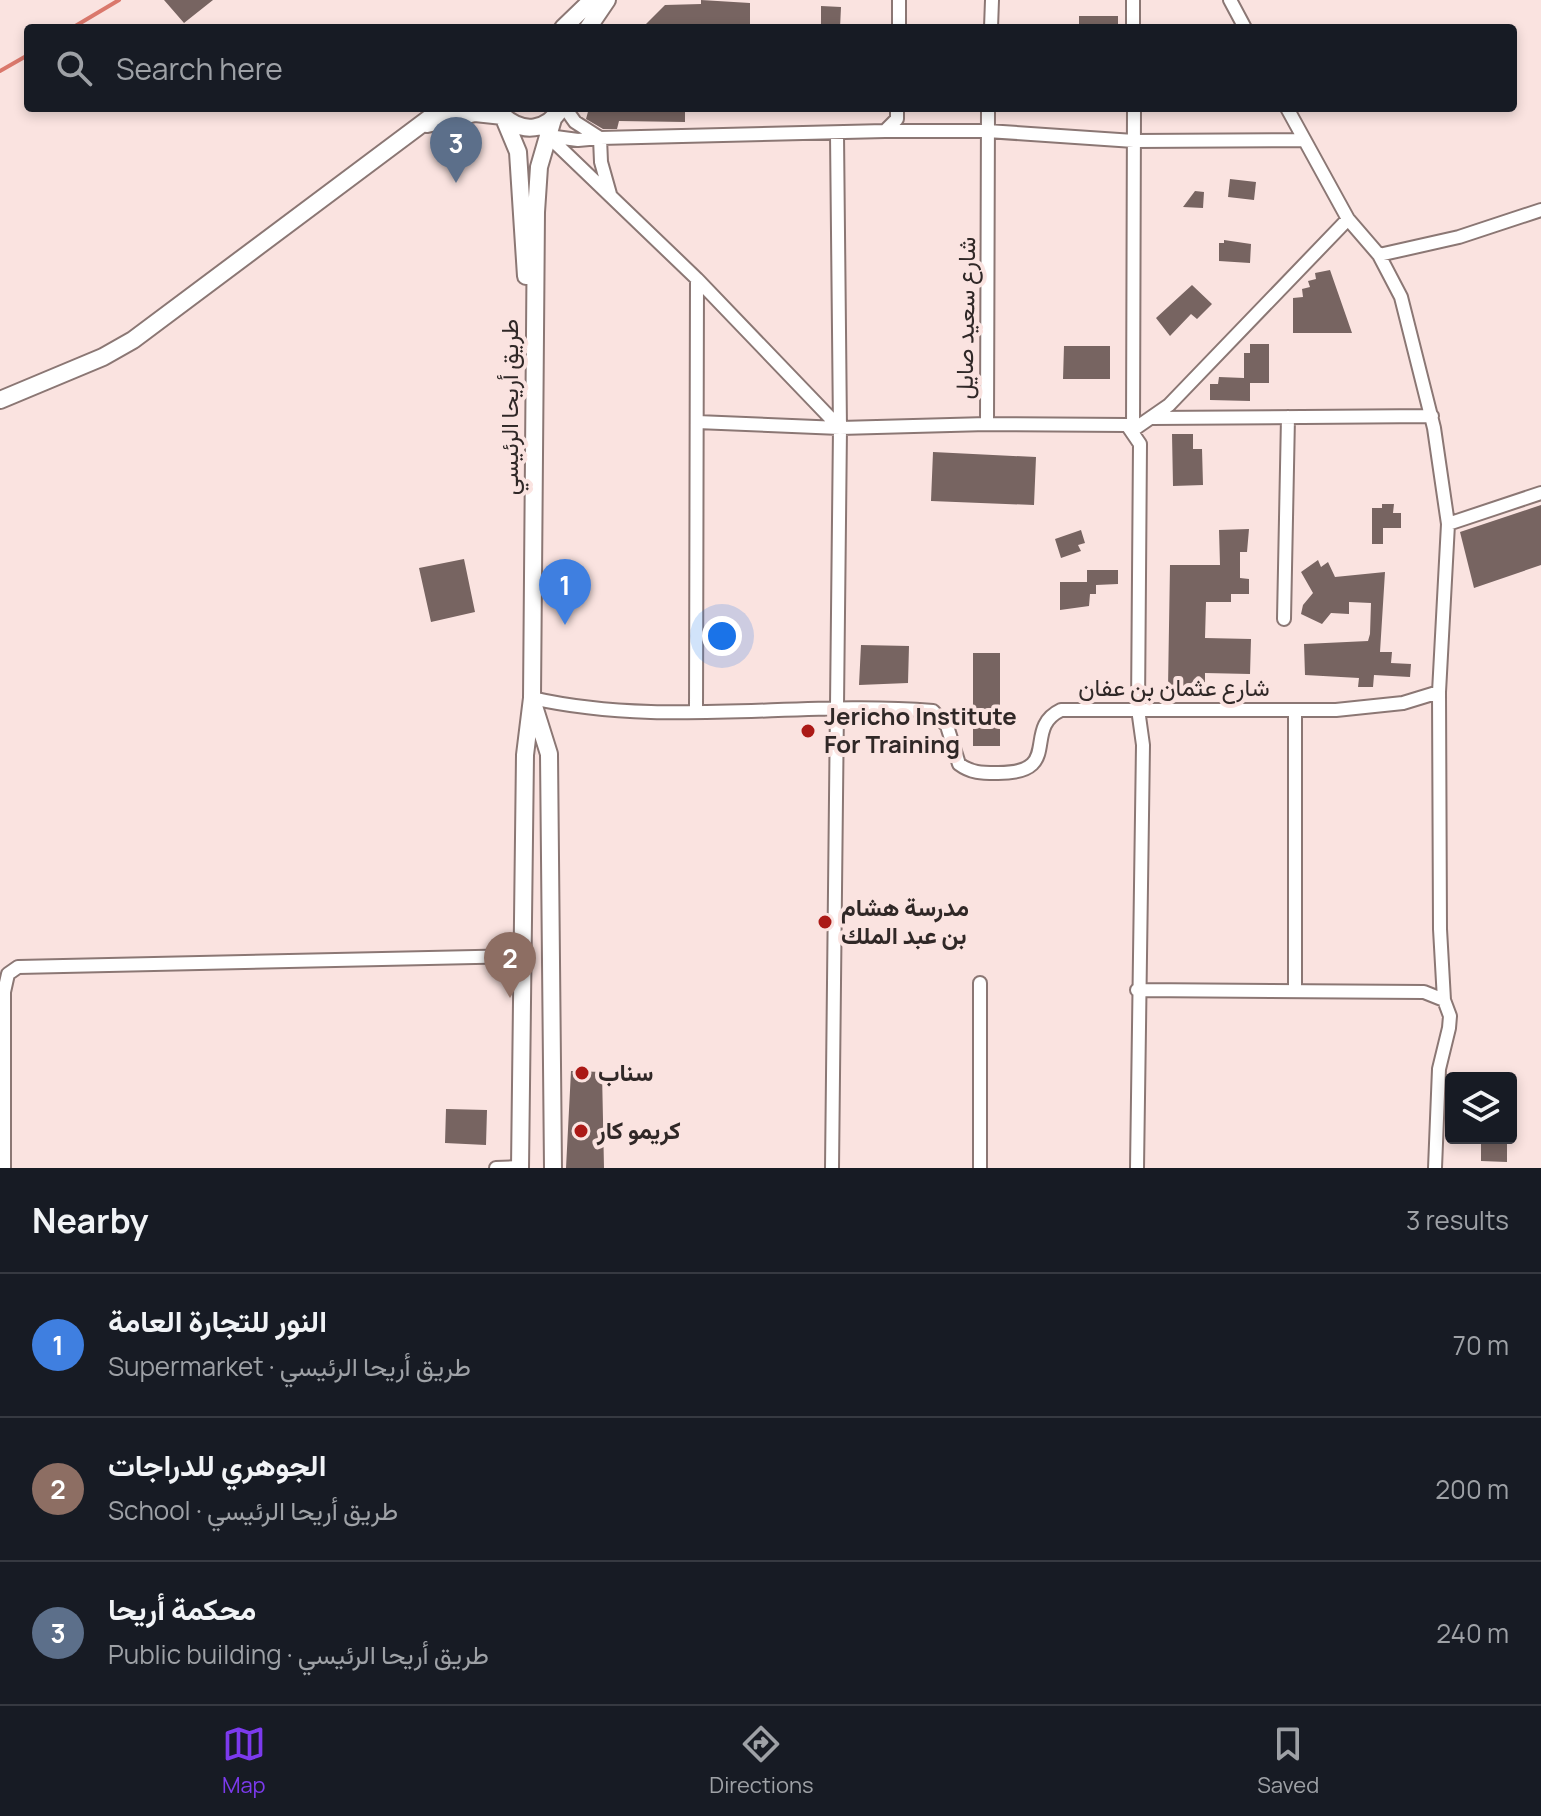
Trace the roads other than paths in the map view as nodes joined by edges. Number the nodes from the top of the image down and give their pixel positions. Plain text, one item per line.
1 (592, 0) edge
2 (607, 0) edge
3 (899, 0) edge
4 (992, 0) edge
5 (1133, 0) edge
6 (1230, 0) edge
7 (567, 24) edge
8 (591, 24) edge
9 (899, 24) edge
10 (991, 24) edge
11 (1133, 24) edge
12 (1243, 24) edge
13 (437, 112) edge
14 (500, 112) edge
15 (897, 112) edge
16 (988, 112) edge
17 (1134, 112) edge
18 (1289, 112) edge
19 (557, 118) edge
20 (410, 129) junction
21 (885, 131) junction
22 (987, 131) junction
23 (837, 134) junction
24 (600, 138) junction
25 (1304, 140) junction
26 (1134, 141) junction
27 (611, 196) junction
28 (1541, 210) edge
29 (1348, 219) junction
30 (1379, 255) junction
31 (697, 279) junction
32 (534, 360) junction
33 (0, 400) edge
34 (1432, 416) junction
35 (1288, 417) junction
36 (1151, 418) junction
37 (697, 422) junction
38 (987, 424) junction
39 (840, 428) junction
40 (1133, 430) junction
41 (1541, 493) edge
42 (1448, 524) junction
43 (1284, 619) dead end
44 (1439, 692) junction
45 (532, 698) junction
46 (839, 708) junction
47 (1138, 709) junction
48 (1295, 711) junction
49 (696, 712) junction
50 (522, 956) junction
51 (0, 964) edge
52 (18, 967) junction
53 (980, 983) dead end
54 (1295, 989) junction
55 (1137, 990) junction
56 (1444, 1000) junction
57 (520, 1167) edge
58 (4, 1168) edge
59 (496, 1168) edge
60 (553, 1168) edge
61 (832, 1168) edge
62 (980, 1168) edge
63 (1137, 1168) edge
64 (1435, 1168) edge

1 - 7 main road
2 - 8 main road
3 - 9 street
4 - 10 street
5 - 11 street
6 - 12 street
13 - 20 main road
14 - 19 main road
14 - 20 main road
14 - 32 main road
15 - 21 street
16 - 22 street, شارع سعيد صايل
17 - 26 street
18 - 25 street
19 - 24 street
19 - 24 street
19 - 27 street
19 - 32 main road, طريق أريحا الرئيسي
20 - 33 main road
21 - 22 street
21 - 23 street
22 - 26 street
22 - 38 street, شارع سعيد صايل
23 - 24 street
23 - 39 street
24 - 27 street
25 - 26 street
25 - 29 street
26 - 40 street
27 - 31 street
28 - 30 street
29 - 30 street
29 - 36 street
30 - 34 street
31 - 37 street
31 - 39 street
32 - 45 main road, طريق أريحا الرئيسي
34 - 35 street
34 - 42 street
35 - 36 street
35 - 43 street
36 - 40 street
37 - 39 street, شارع سعيد صايل
37 - 49 street
38 - 39 street, شارع سعيد صايل
38 - 40 street
39 - 46 street
40 - 47 street
41 - 42 street
42 - 44 street
44 - 48 street, شارع عثمان بن عفان
44 - 56 street
45 - 49 street
45 - 50 main road, طريق أريحا الرئيسي
45 - 60 main road, طريق أريحا الرئيسي
46 - 47 street, شارع عثمان بن عفان
46 - 49 street
46 - 61 street
47 - 48 street, شارع عثمان بن عفان
47 - 55 street
48 - 54 street
50 - 52 street
50 - 57 main road, طريق أريحا الرئيسي
51 - 52 street
52 - 58 street
53 - 62 street
54 - 55 street
54 - 56 street
55 - 63 street
56 - 64 street
57 - 59 street

